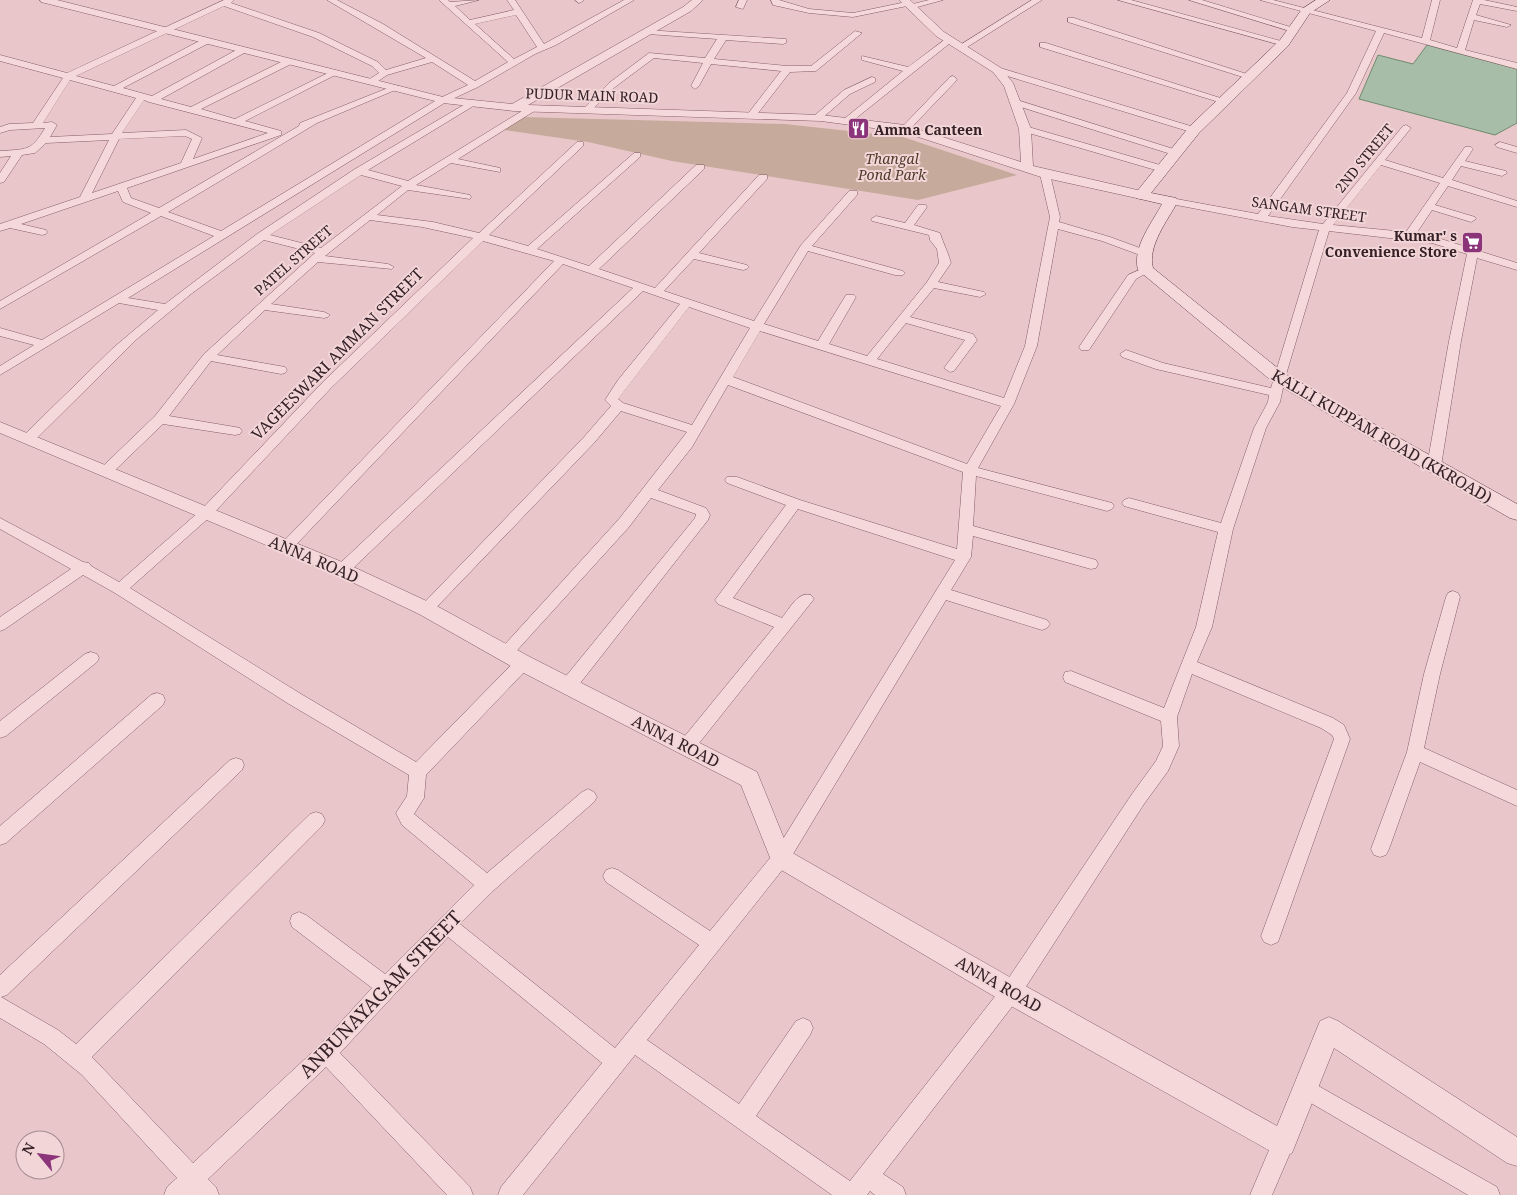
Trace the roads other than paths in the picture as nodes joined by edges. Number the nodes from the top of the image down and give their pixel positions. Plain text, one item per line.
1 (45, 0) edge
2 (331, 0) edge
3 (475, 0) edge
4 (511, 0) edge
5 (630, 0) edge
6 (698, 0) edge
7 (774, 0) edge
8 (939, 0) edge
9 (1038, 0) edge
10 (1122, 0) edge
11 (1193, 0) edge
12 (1264, 0) edge
13 (1324, 0) edge
14 (1436, 0) edge
15 (1477, 1) edge
16 (227, 2) edge
17 (446, 3) edge
18 (907, 4) edge
19 (1517, 9) edge
20 (1306, 11) junction
21 (517, 12) junction
22 (864, 13) junction
23 (1472, 17) junction
24 (1071, 20) dead end
25 (855, 21) dead end
26 (468, 23) junction
27 (1507, 25) dead end
28 (1293, 29) junction
29 (163, 30) junction
30 (1381, 30) junction
31 (648, 32) junction
32 (672, 33) junction
33 (858, 33) dead end
34 (723, 37) junction
35 (950, 40) junction
36 (206, 41) junction
37 (783, 41) dead end
38 (1425, 42) junction
39 (1284, 43) junction
40 (1043, 45) dead end
41 (961, 47) junction
42 (542, 48) junction
43 (243, 50) junction
44 (1460, 51) junction
45 (652, 55) junction
46 (0, 58) edge
47 (434, 58) junction
48 (865, 58) dead end
49 (708, 61) junction
50 (288, 62) junction
51 (514, 63) junction
52 (1517, 66) edge
53 (787, 69) junction
54 (909, 70) junction
55 (997, 70) junction
56 (335, 73) junction
57 (384, 73) junction
58 (68, 76) junction
59 (1249, 76) junction
60 (872, 80) dead end
61 (953, 80) dead end
62 (371, 82) junction
63 (475, 85) junction
64 (695, 86) dead end
65 (396, 88) junction
66 (115, 89) junction
67 (142, 97) junction
68 (152, 100) junction
69 (443, 100) junction
70 (1225, 101) junction
71 (1014, 102) junction
72 (472, 103) junction
73 (514, 108) junction
74 (533, 108) junction
75 (192, 110) junction
76 (587, 110) junction
77 (752, 115) junction
78 (816, 118) junction
79 (847, 121) junction
80 (236, 122) junction
81 (313, 122) junction
82 (36, 126) junction
83 (1406, 128) dead end
84 (905, 129) junction
85 (1025, 129) junction
86 (0, 130) edge
87 (1194, 130) junction
88 (278, 133) junction
89 (116, 135) junction
90 (43, 140) junction
91 (580, 144) dead end
92 (1500, 145) dead end
93 (1468, 149) dead end
94 (1517, 150) edge
95 (18, 153) junction
96 (1177, 153) junction
97 (0, 154) edge
98 (637, 155) dead end
99 (450, 160) junction
100 (1379, 161) junction
101 (1459, 163) junction
102 (184, 165) junction
103 (700, 167) dead end
104 (1027, 168) junction
105 (1163, 169) junction
106 (496, 170) dead end
107 (359, 171) junction
108 (1502, 173) dead end
109 (1045, 174) junction
110 (763, 178) dead end
111 (0, 180) edge
112 (1445, 183) junction
113 (120, 186) junction
114 (409, 186) junction
115 (853, 194) dead end
116 (1141, 195) junction
117 (466, 197) dead end
118 (84, 199) junction
119 (1171, 201) junction
120 (1517, 204) edge
121 (1428, 206) junction
122 (922, 207) dead end
123 (158, 213) junction
124 (368, 217) junction
125 (1261, 218) junction
126 (876, 219) dead end
127 (1471, 219) dead end
128 (1053, 224) junction
129 (5, 226) edge
130 (907, 227) junction
131 (1325, 228) junction
132 (42, 232) dead end
133 (222, 235) junction
134 (261, 236) junction
135 (479, 236) junction
136 (1409, 236) junction
137 (805, 247) junction
138 (530, 250) junction
139 (1472, 252) junction
140 (319, 255) junction
141 (692, 255) junction
142 (562, 260) junction
143 (1145, 261) junction
144 (388, 267) dead end
145 (743, 267) dead end
146 (1517, 267) edge
147 (592, 269) junction
148 (898, 273) dead end
149 (931, 284) junction
150 (641, 287) junction
151 (657, 292) junction
152 (980, 294) dead end
153 (850, 297) dead end
154 (117, 299) junction
155 (686, 304) junction
156 (0, 306) edge
157 (263, 306) junction
158 (167, 308) junction
159 (324, 315) dead end
160 (904, 319) junction
161 (757, 326) junction
162 (0, 332) edge
163 (43, 344) junction
164 (821, 347) junction
165 (1086, 347) dead end
166 (1126, 354) dead end
167 (208, 357) junction
168 (869, 361) junction
169 (950, 368) dead end
170 (281, 370) dead end
171 (0, 371) edge
172 (725, 379) junction
173 (1277, 386) junction
174 (1008, 404) junction
175 (618, 406) junction
176 (160, 419) junction
177 (0, 427) edge
178 (694, 430) junction
179 (235, 431) dead end
180 (28, 439) junction
181 (1434, 466) junction
182 (970, 470) junction
183 (105, 472) junction
184 (732, 480) dead end
185 (649, 492) junction
186 (795, 502) junction
187 (1129, 503) dead end
188 (1107, 506) dead end
189 (206, 513) junction
190 (1517, 513) edge
191 (0, 523) edge
192 (966, 529) junction
193 (1226, 529) junction
194 (286, 546) junction
195 (964, 557) junction
196 (1091, 564) dead end
197 (84, 568) junction
198 (342, 570) junction
199 (120, 589) junction
200 (942, 593) junction
201 (1453, 596) dead end
202 (806, 599) dead end
203 (426, 610) junction
204 (1042, 624) dead end
205 (785, 625) junction
206 (0, 626) edge
207 (91, 658) dead end
208 (514, 658) junction
209 (1188, 665) junction
210 (1071, 677) dead end
211 (568, 686) junction
212 (157, 700) dead end
213 (1169, 717) junction
214 (0, 731) edge
215 (686, 747) junction
216 (1415, 752) junction
217 (236, 765) dead end
218 (418, 772) junction
219 (588, 797) dead end
220 (1517, 798) edge
221 (316, 820) dead end
222 (0, 837) edge
223 (1380, 849) dead end
224 (781, 858) junction
225 (612, 876) dead end
226 (487, 884) junction
227 (298, 921) dead end
228 (447, 926) junction
229 (1271, 936) dead end
230 (712, 943) junction
231 (386, 987) junction
232 (0, 988) edge
233 (1011, 992) junction
234 (0, 1007) edge
235 (803, 1028) dead end
236 (633, 1042) junction
237 (326, 1053) junction
238 (77, 1058) junction
239 (617, 1062) junction
240 (1306, 1089) junction
241 (742, 1118) junction
242 (1283, 1144) junction
243 (1517, 1153) edge
244 (867, 1177) junction
245 (192, 1178) junction
246 (175, 1195) edge
247 (208, 1195) edge
248 (462, 1195) edge
249 (509, 1195) edge
250 (852, 1195) edge
251 (895, 1195) edge
252 (1261, 1195) edge
253 (1489, 1195) edge

1 - 29 street, PUDUR MAIN ROAD
2 - 47 street
3 - 17 street
4 - 21 street
5 - 42 street
6 - 31 street
7 - 22 street
8 - 18 street
9 - 41 street
10 - 39 street
11 - 28 street
12 - 20 street
13 - 20 main road
14 - 38 street
15 - 19 street
15 - 23 street
16 - 29 street
16 - 57 street
17 - 26 street
18 - 22 street
18 - 35 street
20 - 28 main road
20 - 30 street
21 - 26 street
21 - 42 street
22 - 25 street
23 - 27 street
23 - 44 street
24 - 59 street
26 - 51 street
28 - 39 main road
29 - 36 street, PUDUR MAIN ROAD
29 - 58 street
30 - 38 street
30 - 125 street
31 - 32 street
31 - 73 street
32 - 34 street
32 - 45 street
33 - 53 street
34 - 37 street
34 - 49 street
35 - 41 street
35 - 54 street
36 - 43 street, PUDUR MAIN ROAD
36 - 66 street
38 - 44 street
39 - 59 main road
40 - 70 street
41 - 55 street
42 - 51 street
43 - 50 street, PUDUR MAIN ROAD
43 - 68 street
44 - 52 street
45 - 49 street
45 - 76 street
46 - 58 street
47 - 57 street
47 - 63 street
48 - 54 street
49 - 53 street
49 - 64 street
50 - 56 street, PUDUR MAIN ROAD
50 - 75 street
51 - 63 street
53 - 77 street
54 - 79 street
55 - 71 street
55 - 87 street
56 - 62 street, PUDUR MAIN ROAD
56 - 80 street
57 - 62 street
58 - 66 street
58 - 82 street
59 - 70 main road
60 - 78 street
61 - 84 street
62 - 65 street, PUDUR MAIN ROAD
63 - 69 street
65 - 69 street, PUDUR MAIN ROAD
65 - 81 street
66 - 67 street
67 - 68 street
67 - 89 street
68 - 75 street
69 - 72 street, PUDUR MAIN ROAD
69 - 133 street
70 - 87 main road
71 - 85 street
71 - 96 street
72 - 73 street, PUDUR MAIN ROAD
72 - 107 street
73 - 74 street, PUDUR MAIN ROAD
74 - 76 street, PUDUR MAIN ROAD
74 - 99 street, PATEL STREET
75 - 80 street
76 - 77 street, PUDUR MAIN ROAD
77 - 78 street, PUDUR MAIN ROAD
78 - 79 street, PUDUR MAIN ROAD
79 - 84 street, PUDUR MAIN ROAD
80 - 88 street
81 - 88 street
81 - 123 street
82 - 86 street
82 - 90 street
83 - 100 street, 2ND STREET
84 - 104 street, PUDUR MAIN ROAD
85 - 104 street
85 - 105 street
87 - 96 main road
88 - 102 street
89 - 90 street
89 - 102 street
89 - 118 street
90 - 95 street
91 - 135 street, VAGEESWARI AMMAN STREET
92 - 94 street
93 - 101 street
95 - 97 street
95 - 111 street
96 - 105 main road
98 - 138 street
99 - 106 street
99 - 114 street, PATEL STREET
100 - 112 street
100 - 131 street, 2ND STREET
101 - 108 street
101 - 112 street
102 - 113 street
103 - 147 street
104 - 109 street, PUDUR MAIN ROAD
105 - 116 main road
107 - 114 street
107 - 134 street
109 - 116 street, PUDUR MAIN ROAD
109 - 128 street
110 - 141 street
112 - 120 street
112 - 121 street
113 - 118 street
113 - 123 street
114 - 117 street
114 - 124 street, PATEL STREET
115 - 137 street
116 - 119 main road
118 - 129 street
119 - 125 street, SANGAM STREET
119 - 143 main road
121 - 127 street
121 - 136 street
122 - 130 street
123 - 133 street
123 - 156 street
124 - 135 street
124 - 140 street, PATEL STREET
125 - 131 street, SANGAM STREET
126 - 130 street
128 - 143 street
128 - 174 street
129 - 132 street
130 - 149 street
131 - 136 street, SANGAM STREET
131 - 173 street
133 - 154 street
134 - 140 street
134 - 158 street
135 - 138 street
135 - 189 street, VAGEESWARI AMMAN STREET
136 - 139 street, SANGAM STREET
137 - 148 street
137 - 161 street
138 - 142 street
139 - 146 street, SANGAM STREET
139 - 181 street
140 - 144 street
140 - 157 street, PATEL STREET
141 - 145 street
141 - 151 street
142 - 147 street
142 - 194 street
143 - 165 street
143 - 173 main road, KALLI KUPPAM ROAD (KKROAD)
147 - 150 street
149 - 152 street
149 - 160 street
150 - 151 street
150 - 198 street
151 - 155 street
153 - 164 street
154 - 158 street
154 - 163 street
155 - 161 street
155 - 175 street
157 - 159 street
157 - 167 street, PATEL STREET
158 - 180 street
160 - 168 street
160 - 169 street
161 - 164 street
161 - 172 street
162 - 163 street
163 - 171 street
164 - 168 street
166 - 173 street
167 - 170 street
167 - 176 street, PATEL STREET
168 - 174 street
172 - 178 street
172 - 182 street
173 - 181 main road, KALLI KUPPAM ROAD (KKROAD)
173 - 193 street
174 - 182 street
175 - 178 street
175 - 203 street
176 - 179 street
176 - 183 street, PATEL STREET
177 - 180 street, ANNA ROAD
178 - 185 street
180 - 183 street, ANNA ROAD
181 - 190 main road, KALLI KUPPAM ROAD (KKROAD)
182 - 188 street
182 - 192 street
183 - 189 street, ANNA ROAD
184 - 186 street
185 - 208 street
185 - 211 street
186 - 195 street
186 - 205 street
187 - 193 street
189 - 194 street, ANNA ROAD
189 - 199 street, VAGEESWARI AMMAN STREET
191 - 197 street
192 - 195 street
192 - 196 street
193 - 209 street
194 - 198 street, ANNA ROAD
195 - 200 street
197 - 199 street
197 - 206 street
198 - 203 street, ANNA ROAD
199 - 218 street
200 - 204 street
200 - 224 street
201 - 216 street
202 - 205 street
203 - 208 street, ANNA ROAD
205 - 215 street
207 - 214 street
208 - 211 street, ANNA ROAD
208 - 218 street
209 - 213 street
209 - 229 street
210 - 213 street
211 - 215 street, ANNA ROAD
212 - 222 street
213 - 233 street
215 - 224 street, ANNA ROAD
216 - 220 street
216 - 223 street
217 - 232 street
218 - 226 street
219 - 226 street, ANBUNAYAGAM STREET
221 - 238 street
224 - 230 street
224 - 233 street, ANNA ROAD
225 - 230 street
226 - 228 street, ANBUNAYAGAM STREET
227 - 231 street
228 - 231 street, ANBUNAYAGAM STREET
228 - 239 street
230 - 236 street
231 - 237 street, ANBUNAYAGAM STREET
233 - 242 street, ANNA ROAD
233 - 244 street
234 - 238 street
235 - 241 street
236 - 239 street
236 - 241 street
237 - 245 street, ANBUNAYAGAM STREET
237 - 248 street
238 - 245 street
239 - 249 street
240 - 242 street
240 - 243 street
240 - 253 street
241 - 250 street
242 - 252 street
244 - 250 street
244 - 251 street
245 - 246 street, ANBUNAYAGAM STREET
245 - 247 street

